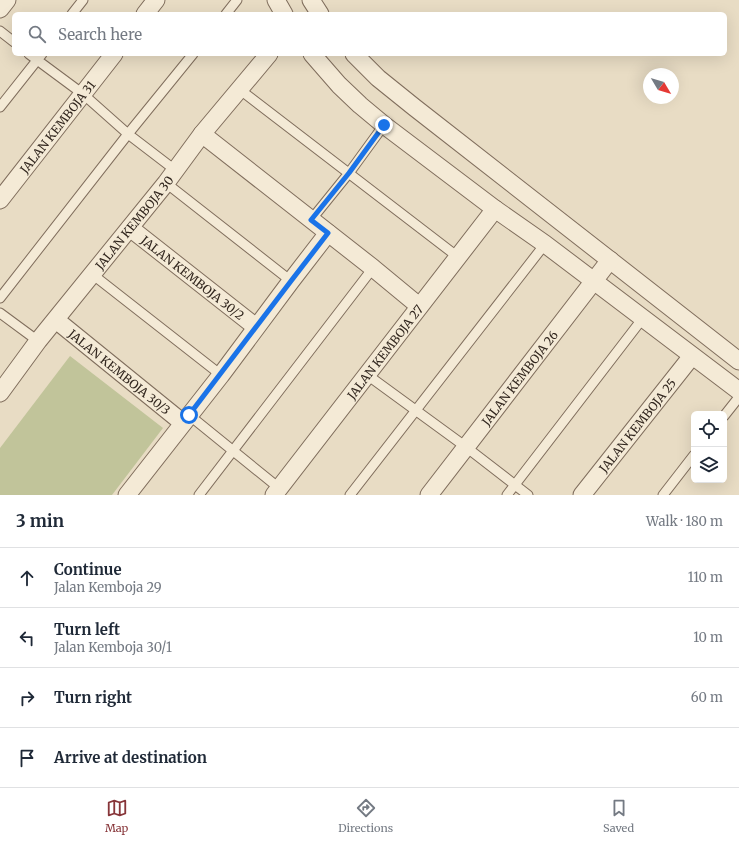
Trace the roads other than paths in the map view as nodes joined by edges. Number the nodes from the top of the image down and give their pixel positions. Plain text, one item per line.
1 (7, 0) edge
2 (82, 0) edge
3 (156, 0) edge
4 (237, 0) edge
5 (276, 0) edge
6 (0, 9) edge
7 (73, 12) edge
8 (147, 12) edge
9 (228, 12) edge
10 (283, 12) edge
11 (0, 31) edge
12 (12, 40) edge
13 (112, 56) edge
14 (191, 56) edge
15 (267, 56) edge
16 (314, 56) edge
17 (356, 56) edge
18 (40, 57) edge
19 (239, 89) junction
20 (83, 94) junction
21 (0, 107) edge
22 (384, 125) junction
23 (128, 134) junction
24 (202, 134) junction
25 (349, 173) junction
26 (170, 177) junction
27 (0, 200) edge
28 (495, 209) junction
29 (311, 220) junction
30 (130, 228) junction
31 (328, 233) junction
32 (545, 244) junction
33 (458, 257) junction
34 (610, 260) junction
35 (373, 268) junction
36 (92, 274) junction
37 (291, 281) junction
38 (594, 281) junction
39 (0, 298) edge
40 (419, 306) junction
41 (0, 313) edge
42 (643, 318) junction
43 (56, 320) junction
44 (256, 327) junction
45 (38, 341) junction
46 (692, 356) junction
47 (739, 361) edge
48 (366, 374) junction
49 (221, 375) junction
50 (739, 391) edge
51 (0, 393) edge
52 (739, 397) edge
53 (415, 411) junction
54 (727, 412) edge
55 (186, 419) junction
56 (466, 447) junction
57 (233, 451) junction
58 (691, 459) edge
59 (515, 485) junction
60 (276, 492) edge
61 (127, 495) edge
62 (199, 495) edge
63 (350, 495) edge
64 (429, 495) edge
65 (507, 495) edge
66 (528, 495) edge
67 (582, 495) edge
68 (663, 495) edge

1 - 6 street
2 - 7 lane
3 - 8 street
4 - 9 lane
5 - 10 street
11 - 12 lane
13 - 20 street, JALAN KEMBOJA 31
14 - 23 lane
15 - 19 street, JALAN KEMBOJA 30
16 - 22 street
17 - 34 street
18 - 20 lane
18 - 21 lane
19 - 24 street, JALAN KEMBOJA 30
19 - 25 lane
20 - 23 lane
20 - 27 street, JALAN KEMBOJA 31
22 - 25 lane
22 - 28 street
23 - 26 lane
23 - 39 lane
24 - 26 street, JALAN KEMBOJA 30
24 - 29 street
25 - 29 lane
25 - 33 lane
26 - 30 street, JALAN KEMBOJA 30
26 - 37 lane
28 - 32 street
28 - 33 street, JALAN KEMBOJA 27
29 - 31 street
30 - 36 street, JALAN KEMBOJA 30
30 - 44 street, JALAN KEMBOJA 30/2
31 - 35 street
31 - 37 street
32 - 38 street
32 - 53 lane
33 - 40 street, JALAN KEMBOJA 27
34 - 38 street, JALAN KEMBOJA 26
34 - 47 street
35 - 40 street
35 - 57 lane
36 - 43 street, JALAN KEMBOJA 30
36 - 49 lane
37 - 44 street
38 - 42 street
38 - 56 street, JALAN KEMBOJA 26
40 - 48 street, JALAN KEMBOJA 27
41 - 45 lane
42 - 46 street
42 - 59 lane
43 - 45 street, JALAN KEMBOJA 30
43 - 55 street, JALAN KEMBOJA 30/3
44 - 49 street
45 - 51 street, JALAN KEMBOJA 30
46 - 50 street
46 - 67 street, JALAN KEMBOJA 25
48 - 53 lane
48 - 60 street, JALAN KEMBOJA 27
49 - 55 street
52 - 54 lane
53 - 56 lane
53 - 63 lane
55 - 57 lane
55 - 61 street
56 - 59 lane
56 - 64 street, JALAN KEMBOJA 26
57 - 60 lane
57 - 62 lane
58 - 68 lane
59 - 65 lane
59 - 66 lane

